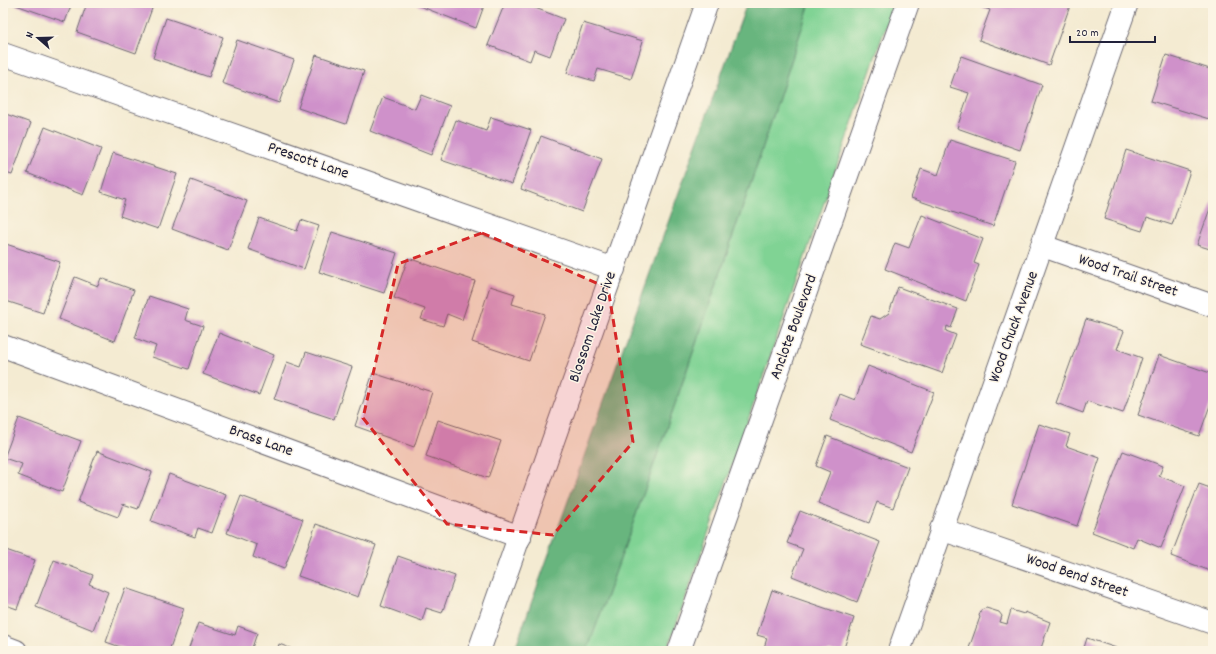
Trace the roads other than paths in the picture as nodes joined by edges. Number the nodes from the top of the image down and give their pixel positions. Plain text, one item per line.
1 (908, 3) edge
2 (1128, 3) edge
3 (703, 4) edge
4 (3, 54) edge
5 (1043, 246) junction
6 (614, 269) junction
7 (1213, 306) edge
8 (3, 346) edge
9 (941, 529) junction
10 (520, 537) junction
11 (1213, 623) edge
12 (3, 646) edge
13 (16, 651) edge
14 (480, 651) edge
15 (679, 651) edge
16 (899, 651) edge

1 - 15 street, Anclote Boulevard
2 - 5 street, Wood Chuck Avenue
3 - 6 street, Blossom Lake Drive
4 - 6 street, Prescott Lane
5 - 7 street, Wood Trail Street
5 - 9 street, Wood Chuck Avenue
6 - 10 street, Blossom Lake Drive
8 - 10 street, Brass Lane
9 - 11 street, Wood Bend Street
9 - 16 street, Wood Chuck Avenue
10 - 14 street, Blossom Lake Drive
12 - 13 street

